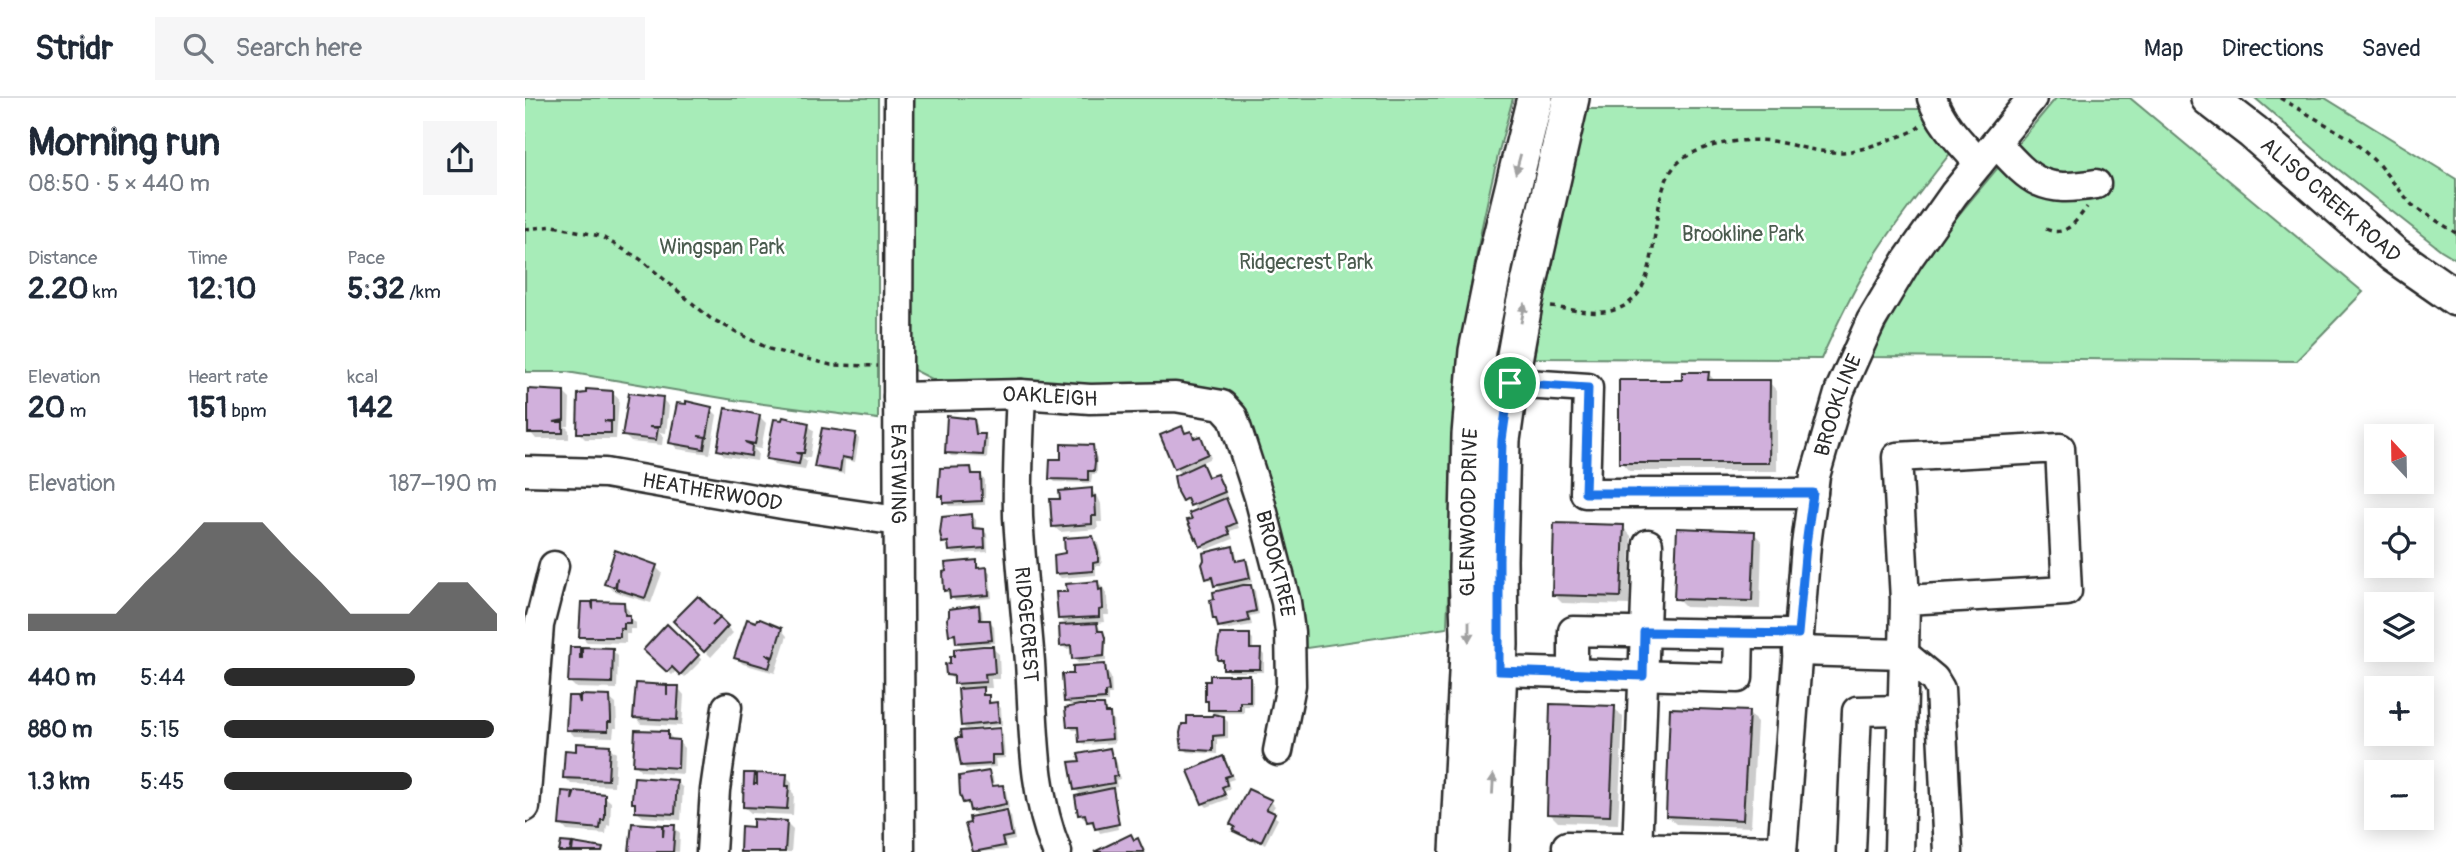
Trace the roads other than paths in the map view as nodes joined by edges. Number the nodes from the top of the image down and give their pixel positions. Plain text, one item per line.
1 (899, 98) edge
2 (1535, 98) edge
3 (1571, 98) edge
4 (2032, 98) edge
5 (2209, 98) edge
6 (1934, 104) edge
7 (1987, 153) junction
8 (2096, 184) road end
9 (2456, 298) edge
10 (1510, 383) junction
11 (1021, 394) junction
12 (898, 397) junction
13 (1202, 400) joint
14 (525, 471) edge
15 (1813, 493) junction
16 (898, 521) junction
17 (1648, 544) dead end
18 (554, 566) dead end
19 (1905, 600) junction
20 (1644, 632) junction
21 (1739, 634) junction
22 (1798, 642) junction
23 (1904, 654) junction
24 (1499, 671) junction
25 (1573, 674) junction
26 (1643, 676) junction
27 (727, 707) dead end
28 (1902, 710) junction
29 (1278, 751) dead end
30 (525, 807) edge
31 (1567, 846) dead end
32 (1637, 850) edge
33 (1782, 851) edge
34 (711, 852) edge
35 (900, 852) edge
36 (1057, 852) edge
37 (1458, 852) edge
38 (1491, 852) edge
39 (1851, 852) edge
40 (1899, 852) edge
41 (1948, 852) edge

1 - 12 street, EASTWING
2 -> 37 main road, GLENWOOD DRIVE
10 -> 3 main road, GLENWOOD DRIVE
4 - 7 street, BROOKLINE
5 - 9 main road, ALISO CREEK ROAD
6 - 7 street
7 - 8 street
7 - 15 street, BROOKLINE
10 - 15 street
10 - 24 main road, GLENWOOD DRIVE
11 - 12 street, OAKLEIGH
11 - 13 street, OAKLEIGH
11 - 36 street, RIDGECREST
12 - 16 street, EASTWING
13 - 29 street, BROOKTREE
14 - 16 street, HEATHERWOOD
15 - 22 street, BROOKLINE
16 - 35 street, EASTWING
17 - 20 street
18 - 30 street
19 - 19 street
19 - 23 street
20 - 21 street
20 - 25 street
20 - 26 street
21 - 22 street
21 - 26 street
22 - 23 street
22 - 33 street, BROOKLINE
23 - 28 street
23 - 41 street
24 - 25 street
38 -> 24 main road, GLENWOOD DRIVE
25 - 26 street
26 - 32 street
27 - 34 street
28 - 39 street
28 - 40 street
31 - 32 street
32 - 33 street

